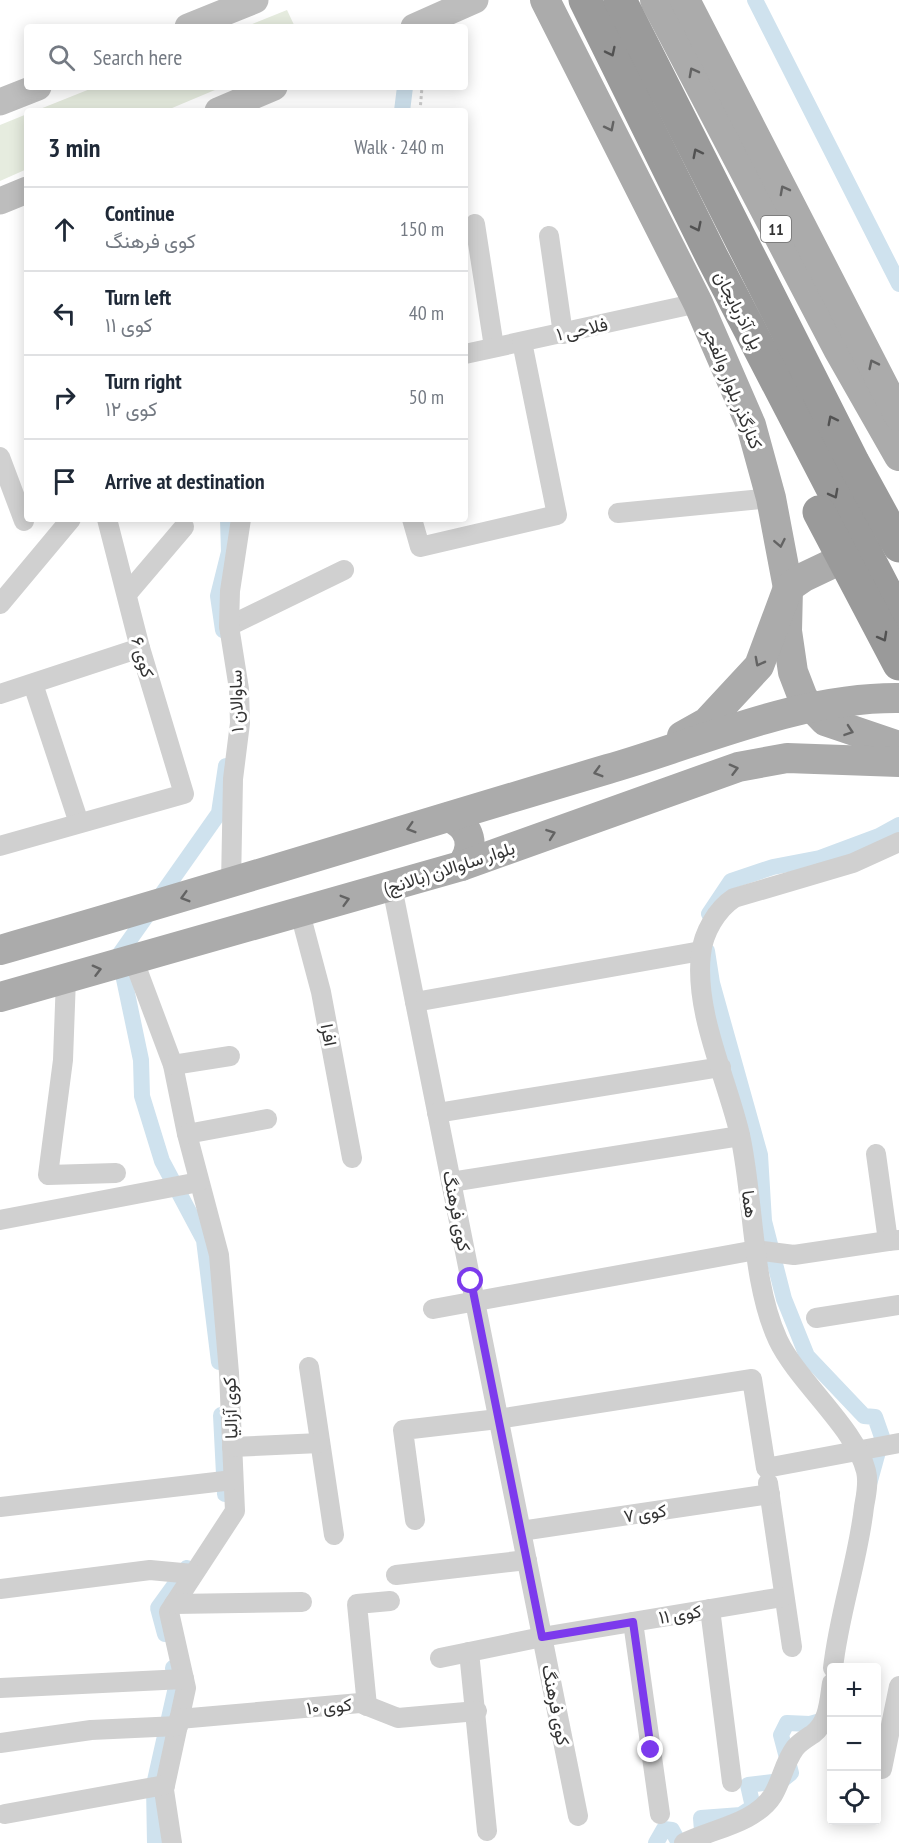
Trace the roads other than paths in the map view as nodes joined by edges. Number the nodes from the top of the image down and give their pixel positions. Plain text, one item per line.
1 (475, 0) edge
2 (545, 0) edge
3 (585, 0) edge
4 (620, 0) edge
5 (655, 0) edge
6 (685, 0) edge
7 (237, 3) edge
8 (424, 16) edge
9 (194, 24) edge
10 (30, 90) edge
11 (268, 90) edge
12 (0, 102) edge
13 (231, 108) edge
14 (24, 191) edge
15 (0, 201) edge
16 (475, 224) dead end
17 (549, 236) dead end
18 (712, 257) junction
19 (795, 263) junction
20 (698, 303) junction
21 (563, 334) junction
22 (522, 342) junction
23 (494, 348) junction
24 (838, 349) junction
25 (468, 353) edge
26 (899, 416) edge
27 (751, 425) junction
28 (899, 456) edge
29 (0, 457) edge
30 (771, 498) junction
31 (618, 513) dead end
32 (24, 521) dead end
33 (68, 522) edge
34 (108, 522) edge
35 (241, 522) edge
36 (413, 522) edge
37 (184, 527) dead end
38 (899, 544) edge
39 (344, 570) dead end
40 (788, 588) junction
41 (127, 594) junction
42 (0, 604) edge
43 (899, 617) edge
44 (229, 626) junction
45 (140, 648) junction
46 (899, 664) edge
47 (33, 684) junction
48 (0, 694) edge
49 (899, 698) edge
50 (899, 746) edge
51 (643, 759) junction
52 (899, 762) edge
53 (449, 817) junction
54 (80, 824) junction
55 (899, 842) edge
56 (0, 846) edge
57 (461, 866) junction
58 (231, 884) junction
59 (392, 887) junction
60 (300, 913) junction
61 (0, 950) edge
62 (701, 951) junction
63 (134, 961) junction
64 (66, 978) junction
65 (0, 997) edge
66 (415, 1002) junction
67 (230, 1056) dead end
68 (172, 1065) junction
69 (721, 1067) junction
70 (437, 1113) junction
71 (267, 1119) dead end
72 (187, 1134) junction
73 (740, 1136) junction
74 (876, 1154) dead end
75 (352, 1158) dead end
76 (116, 1173) dead end
77 (200, 1182) junction
78 (451, 1182) junction
79 (0, 1220) edge
80 (893, 1240) edge
81 (756, 1250) junction
82 (475, 1301) junction
83 (899, 1305) edge
84 (433, 1309) dead end
85 (816, 1318) dead end
86 (309, 1367) dead end
87 (498, 1419) junction
88 (320, 1443) junction
89 (898, 1444) edge
90 (232, 1447) junction
91 (858, 1450) junction
92 (766, 1468) junction
93 (234, 1480) junction
94 (770, 1494) junction
95 (0, 1507) edge
96 (415, 1520) dead end
97 (521, 1532) junction
98 (334, 1536) dead end
99 (526, 1560) junction
100 (193, 1574) junction
101 (396, 1575) dead end
102 (0, 1589) edge
103 (783, 1597) junction
104 (390, 1600) dead end
105 (302, 1602) dead end
106 (174, 1604) junction
107 (710, 1609) junction
108 (633, 1622) junction
109 (542, 1637) junction
110 (792, 1647) dead end
111 (469, 1652) junction
112 (440, 1658) dead end
113 (834, 1663) edge
114 (184, 1679) junction
115 (899, 1686) edge
116 (0, 1688) edge
117 (367, 1706) junction
118 (827, 1707) edge
119 (477, 1711) junction
120 (179, 1723) junction
121 (0, 1743) edge
122 (882, 1769) dead end
123 (732, 1782) dead end
124 (165, 1785) junction
125 (5, 1814) dead end
126 (660, 1814) dead end
127 (578, 1816) dead end
128 (487, 1831) dead end
129 (172, 1843) edge
130 (684, 1843) edge

1 - 8 main road
2 -> 20 main road, کنارگذر بلوار والفجر
3 -> 18 highway, پل آذربایجان
38 -> 4 highway, پل آذربایجان
19 -> 5 main road, 11
26 -> 6 main road
7 - 9 main road
10 - 12 main road
11 - 13 main road
14 - 15 main road
16 - 23 street
17 - 21 street
18 -> 43 highway, پل آذربایجان
18 -> 46 highway
19 - 20 main road
19 - 24 main road, 11
20 - 21 street, فلاحی ۱
20 - 27 main road, کنارگذر بلوار والفجر
21 - 22 street, فلاحی ۱
22 - 23 street, فلاحی ۱
22 - 36 street
23 - 25 street, فلاحی ۱
24 - 27 main road
24 - 28 main road, 11
27 - 30 main road, کنارگذر بلوار والفجر
29 - 32 street
30 - 31 street
30 -> 40 main road, کنارگذر بلوار والفجر
33 - 42 street
34 - 41 street, کوی ۶
35 - 44 street, ساوالان ۱
37 - 41 street
38 - 40 main road
39 - 44 street
40 -> 50 main road, کنارگذر بلوار والفجر
40 -> 51 main road
41 - 45 street, کوی ۶
44 - 58 street, ساوالان ۱
45 - 47 street
45 - 54 street, کوی ۶
47 - 48 street
47 - 54 street
49 - 51 main road
51 -> 53 main road
57 -> 52 main road, بلوار ساوالان (بالانج)
53 - 57 main road
53 -> 58 main road
54 - 56 street
55 - 62 street, هما
57 - 59 main road, بلوار ساوالان (بالانج)
58 -> 61 main road
60 -> 59 main road, بلوار ساوالان (بالانج)
59 - 66 street, کوی فرهنگ
60 - 63 main road, بلوار ساوالان (بالانج)
60 - 75 street, افرا
62 - 66 street
62 - 69 street, هما
64 -> 63 main road, بلوار ساوالان (بالانج)
63 - 68 street, کوی آزالیا
64 - 65 main road, بلوار ساوالان (بالانج)
64 - 76 street
66 - 70 street, کوی فرهنگ
67 - 68 street
68 - 72 street, کوی آزالیا
69 - 70 street
69 - 73 street, هما
70 - 78 street, کوی فرهنگ
71 - 72 street
72 - 77 street, کوی آزالیا
73 - 78 street
73 - 81 street, هما
74 - 80 street
77 - 79 street
77 - 90 street, کوی آزالیا
78 - 82 street, کوی فرهنگ
80 - 81 street
81 - 82 street
81 - 91 street, هما
82 - 84 street
82 - 87 street, کوی فرهنگ
83 - 85 street
86 - 88 street
87 - 92 street
87 - 96 street
87 - 97 street, کوی فرهنگ
88 - 90 street
88 - 98 street
89 - 91 street
90 - 93 street, کوی آزالیا
91 - 92 street
91 - 113 street, هما
92 - 94 street
93 - 95 street
93 - 100 street, کوی آزالیا
94 - 97 street, کوی ۷
94 - 103 street
97 - 99 street, کوی فرهنگ
99 - 101 street
99 - 109 street, کوی فرهنگ
100 - 102 street
100 - 106 street, کوی آزالیا
103 - 107 street, کوی ۱۱
103 - 110 street
104 - 117 street
105 - 106 street
106 - 114 street
107 - 108 street, کوی ۱۱
107 - 123 street
108 - 109 street, کوی ۱۱
108 - 126 street
109 - 111 street, کوی ۱۱
109 - 127 street, کوی فرهنگ
111 - 112 street, کوی ۱۱
111 - 119 street
114 - 116 street
114 - 120 street
115 - 122 street
117 - 119 street, کوی ۱۰
117 - 120 street, کوی ۱۰
118 - 130 street
119 - 128 street
120 - 121 street, کوی ۱۰
120 - 124 street
124 - 125 street
124 - 129 street

